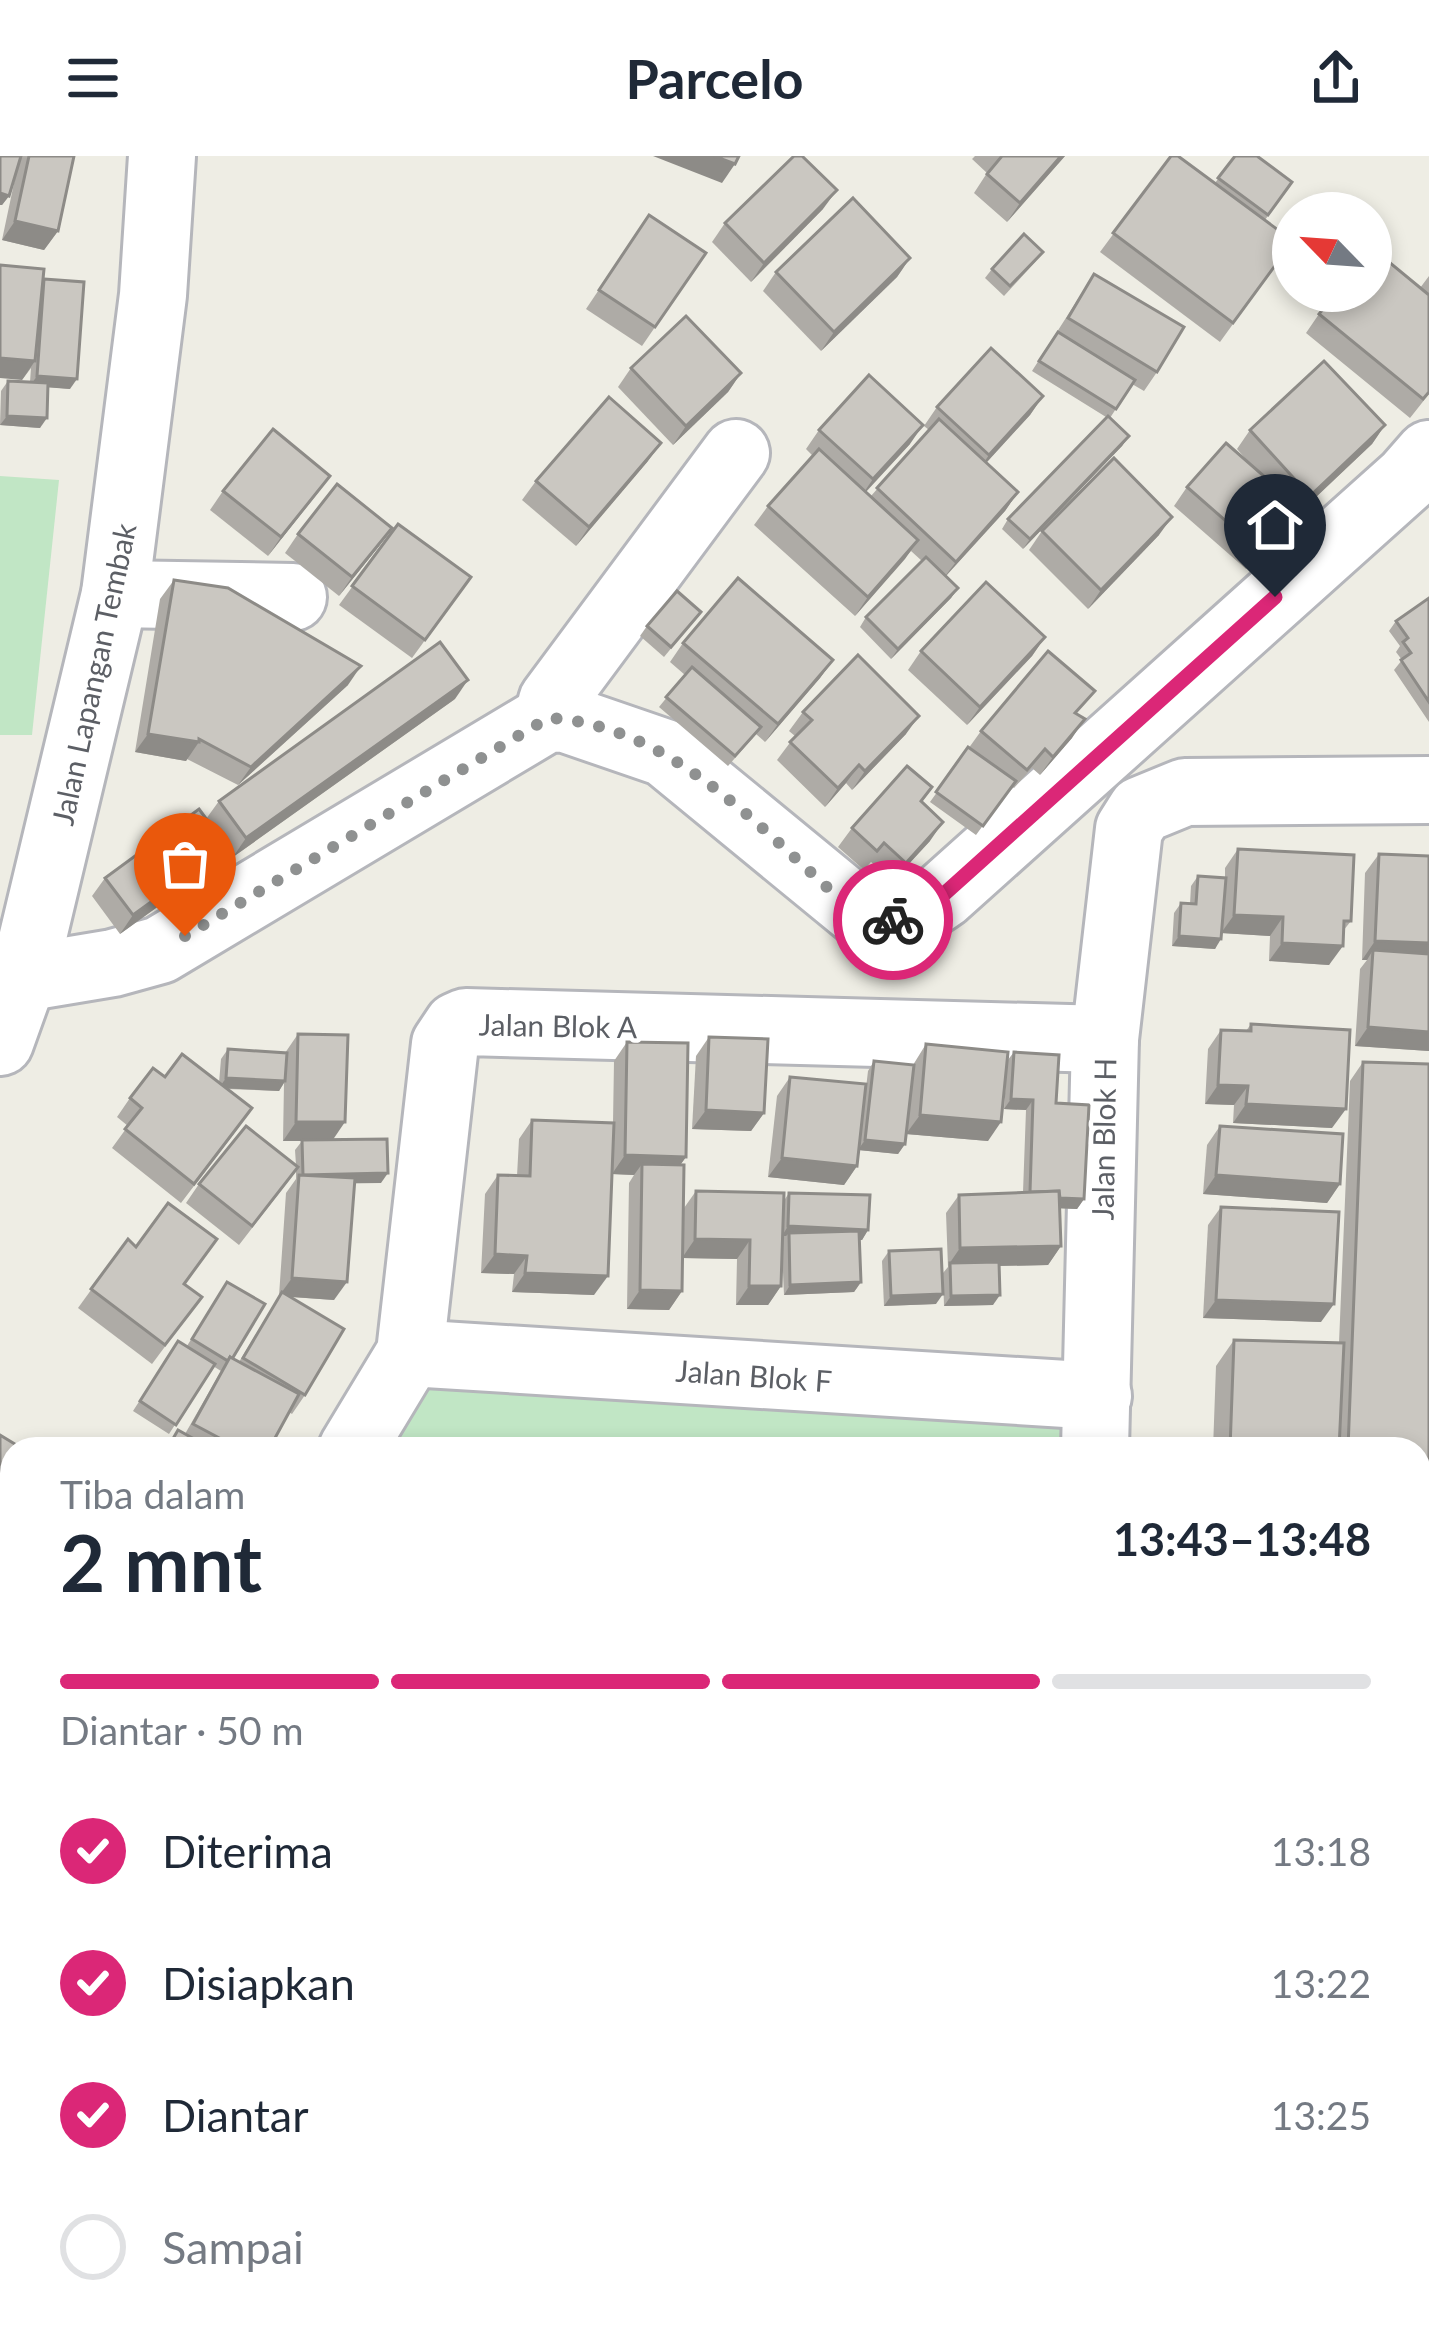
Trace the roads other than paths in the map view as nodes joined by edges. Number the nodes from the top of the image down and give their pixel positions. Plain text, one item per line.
1 (162, 156) edge
2 (736, 453) dead end
3 (1429, 454) edge
4 (115, 594) junction
5 (293, 597) dead end
6 (548, 718) junction
7 (1429, 790) edge
8 (23, 978) junction
9 (1105, 1039) junction
10 (0, 1042) edge
11 (410, 1353) junction
12 (1096, 1423) edge
13 (359, 1437) edge

1 - 4 street, Jalan Lapangan Tembak
2 - 6 street
3 - 6 street
4 - 5 street
4 - 8 street, Jalan Lapangan Tembak
6 - 8 street
7 - 9 street, Jalan Blok H
8 - 10 street, Jalan Lapangan Tembak
9 - 11 street, Jalan Blok A
9 - 12 street, Jalan Blok H
11 - 12 street, Jalan Blok F
11 - 13 street, Jalan Blok A

